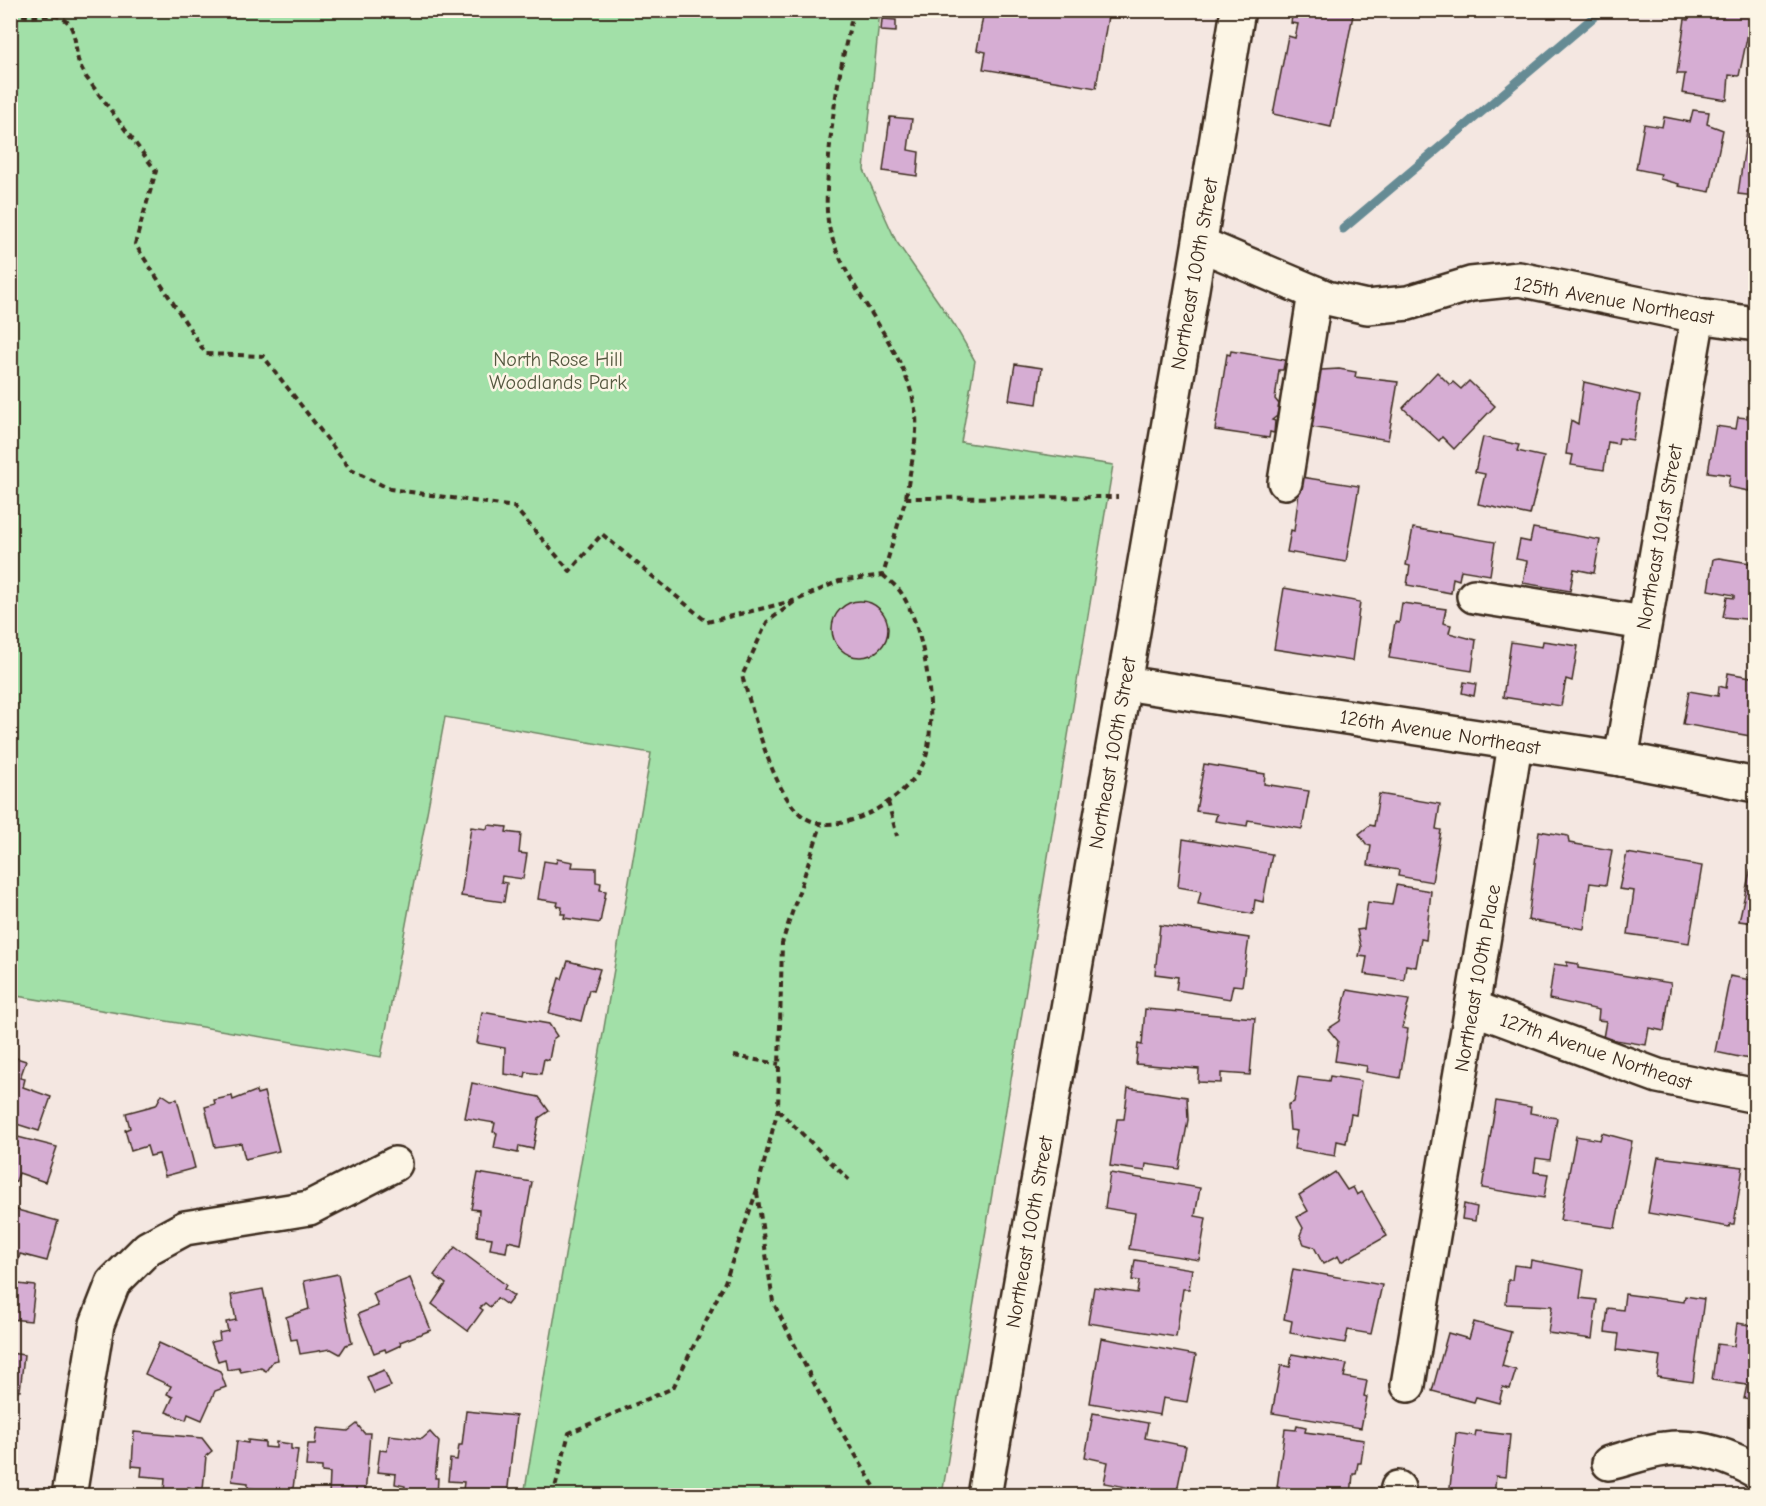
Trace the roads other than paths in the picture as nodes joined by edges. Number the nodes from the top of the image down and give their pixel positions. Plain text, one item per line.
1 (1238, 10) edge
2 (1200, 244) junction
3 (1316, 293) junction
4 (1698, 316) junction
5 (1755, 324) edge
6 (1285, 482) dead end
7 (1474, 596) dead end
8 (1644, 623) junction
9 (1124, 683) junction
10 (1515, 744) junction
11 (1621, 759) junction
12 (1755, 785) edge
13 (1474, 1008) junction
14 (1755, 1096) edge
15 (395, 1164) dead end
16 (1407, 1385) dead end
17 (1610, 1463) dead end
18 (1755, 1471) edge
19 (69, 1496) edge
20 (984, 1496) edge

1 - 2 street, Northeast 100th Street
2 - 3 street, 125th Avenue Northeast
2 - 9 street, Northeast 100th Street
3 - 4 street, 125th Avenue Northeast
3 - 6 street
4 - 5 street, 125th Avenue Northeast
4 - 8 street, Northeast 101st Street
7 - 8 street
8 - 11 street, Northeast 101st Street
9 - 10 street, 126th Avenue Northeast
9 - 20 street, Northeast 100th Street
10 - 11 street, 126th Avenue Northeast
10 - 13 street, Northeast 100th Place
11 - 12 street, 126th Avenue Northeast
13 - 14 street, 127th Avenue Northeast
13 - 16 street, Northeast 100th Place
15 - 19 street
17 - 18 street

